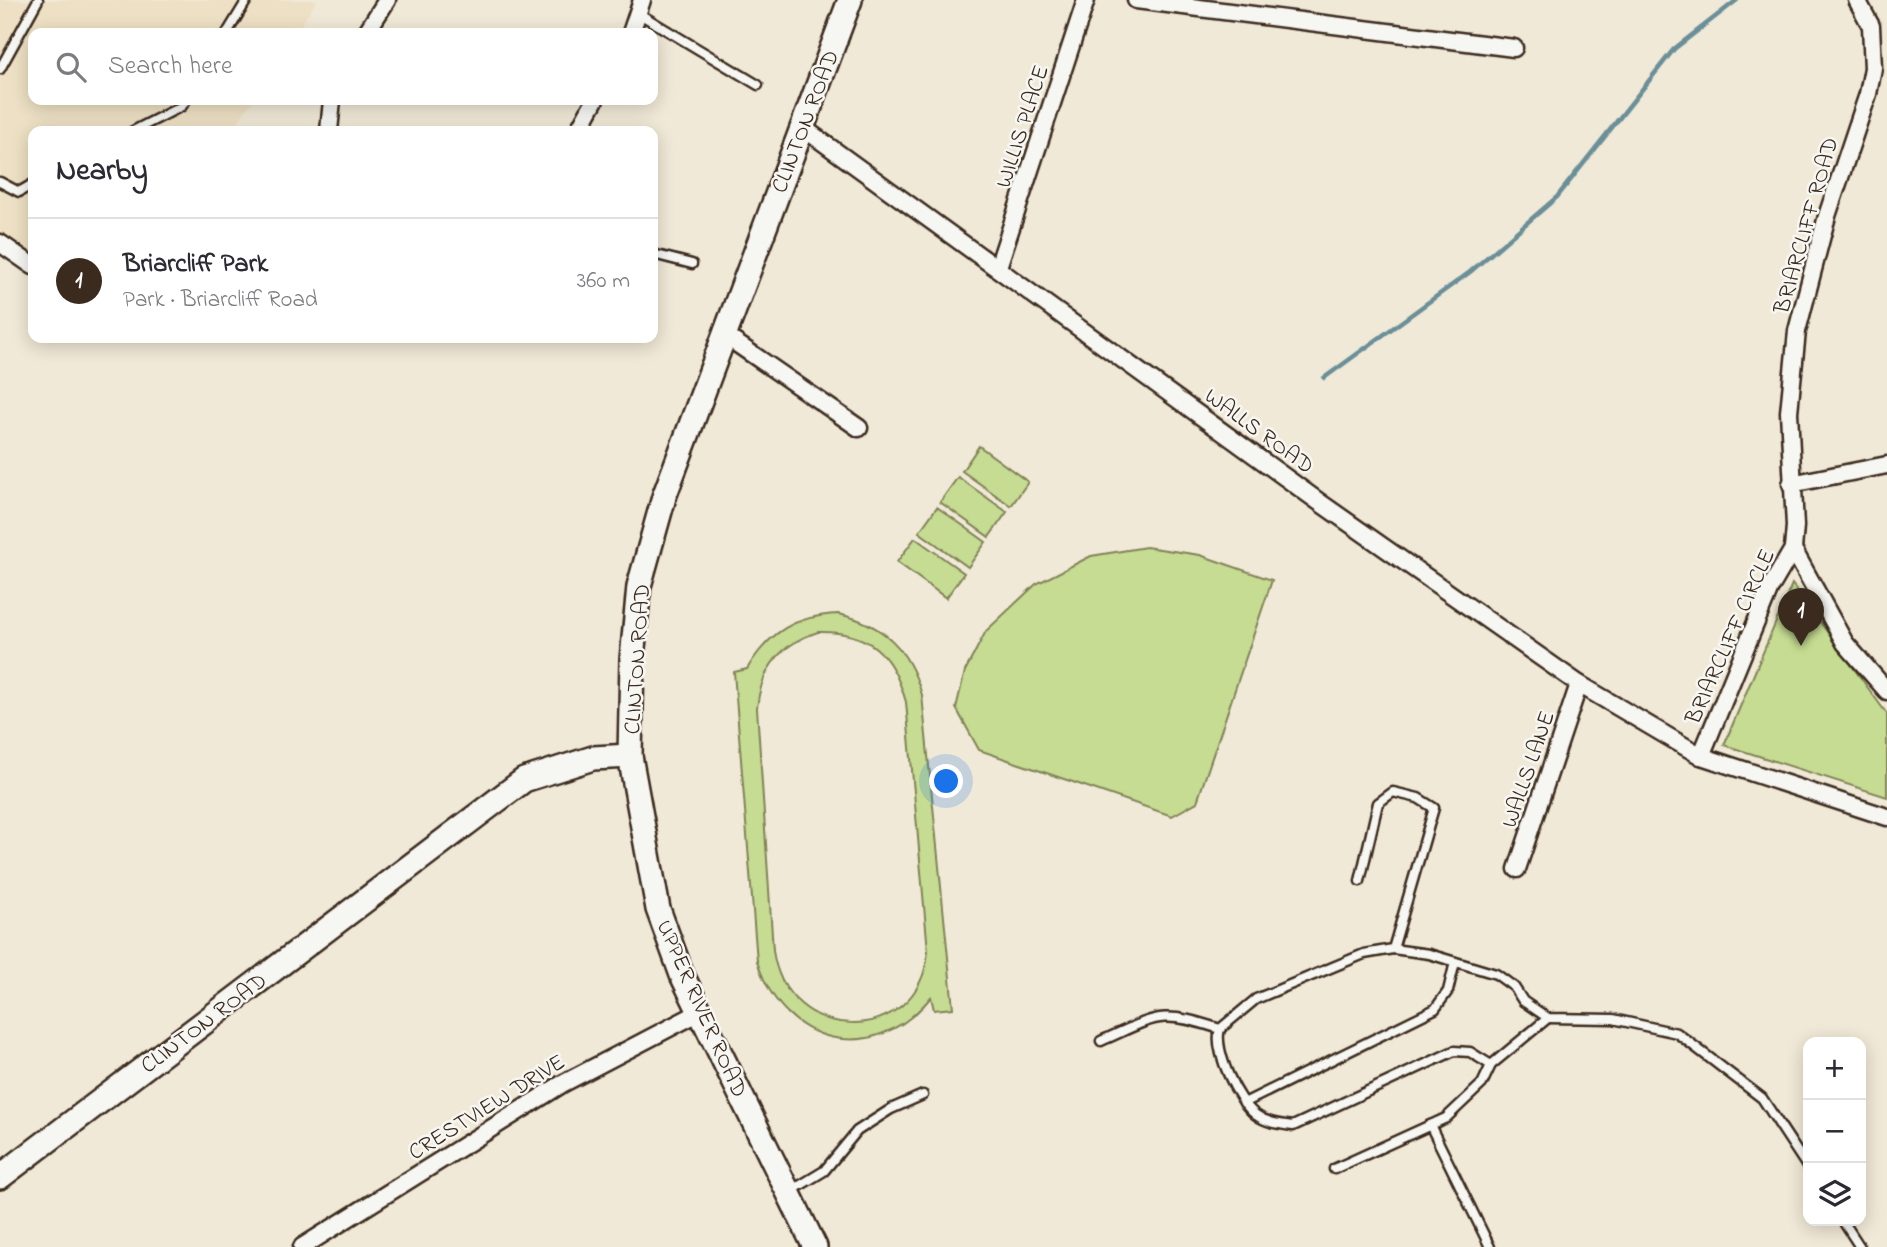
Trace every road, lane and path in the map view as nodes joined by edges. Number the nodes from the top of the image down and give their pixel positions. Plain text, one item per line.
1 (38, 0) edge
2 (247, 0) edge
3 (387, 0) edge
4 (850, 0) edge
5 (1086, 0) edge
6 (1136, 0) edge
7 (1857, 0) edge
8 (640, 7) edge
9 (230, 28) edge
10 (369, 28) edge
11 (633, 28) edge
12 (1514, 48) dead end
13 (0, 69) edge
14 (758, 85) dead end
15 (183, 105) edge
16 (332, 105) edge
17 (592, 105) edge
18 (143, 126) edge
19 (329, 126) edge
20 (581, 126) edge
21 (802, 127) junction
22 (0, 182) edge
23 (28, 186) edge
24 (0, 243) edge
25 (658, 255) edge
26 (28, 263) edge
27 (692, 264) dead end
28 (998, 267) junction
29 (723, 334) junction
30 (859, 428) dead end
31 (1887, 465) edge
32 (1791, 484) junction
33 (1793, 549) junction
34 (1579, 684) junction
35 (1887, 691) edge
36 (630, 756) junction
37 (1701, 756) junction
38 (1887, 817) edge
39 (1517, 869) dead end
40 (1360, 881) dead end
41 (1393, 949) junction
42 (1455, 962) junction
43 (700, 1012) junction
44 (1548, 1018) junction
45 (1220, 1029) junction
46 (1101, 1041) dead end
47 (1491, 1065) junction
48 (923, 1095) dead end
49 (1244, 1103) junction
50 (1430, 1125) junction
51 (1805, 1163) edge
52 (1334, 1169) dead end
53 (0, 1177) edge
54 (788, 1192) junction
55 (1846, 1226) edge
56 (302, 1247) edge
57 (816, 1247) edge
58 (1490, 1247) edge
59 (1860, 1247) edge

1 - 13 lane
2 - 9 lane
3 - 10 street
4 - 21 street, CLINTON ROAD
5 - 28 street, WILLIS PLACE
6 - 12 street
7 - 32 street, BRIARCLIFF ROAD
8 - 11 street
8 - 14 lane
15 - 18 lane
16 - 19 street
17 - 20 street
21 - 28 street, WALLS ROAD
21 - 29 street, CLINTON ROAD
22 - 23 lane
24 - 26 street
25 - 27 lane
28 - 34 street, WALLS ROAD
29 - 30 street
29 - 36 street, CLINTON ROAD
31 - 32 street
32 - 33 street, BRIARCLIFF ROAD
33 - 35 street
33 - 37 street, BRIARCLIFF CIRCLE
34 - 37 street, WALLS ROAD
34 - 39 street, WALLS LANE
36 - 43 street, UPPER RIVER ROAD
36 - 53 street, CLINTON ROAD
37 - 38 street, BRIARCLIFF CIRCLE
40 - 41 lane
41 - 42 lane
41 - 45 lane
42 - 44 lane
42 - 49 lane
43 - 54 street, UPPER RIVER ROAD
43 - 56 street, CRESTVIEW DRIVE
44 - 47 lane
44 - 51 lane
45 - 46 lane
45 - 49 lane
47 - 49 lane
47 - 50 lane
48 - 54 lane
50 - 52 lane
50 - 58 lane
54 - 57 street, UPPER RIVER ROAD
55 - 59 lane

